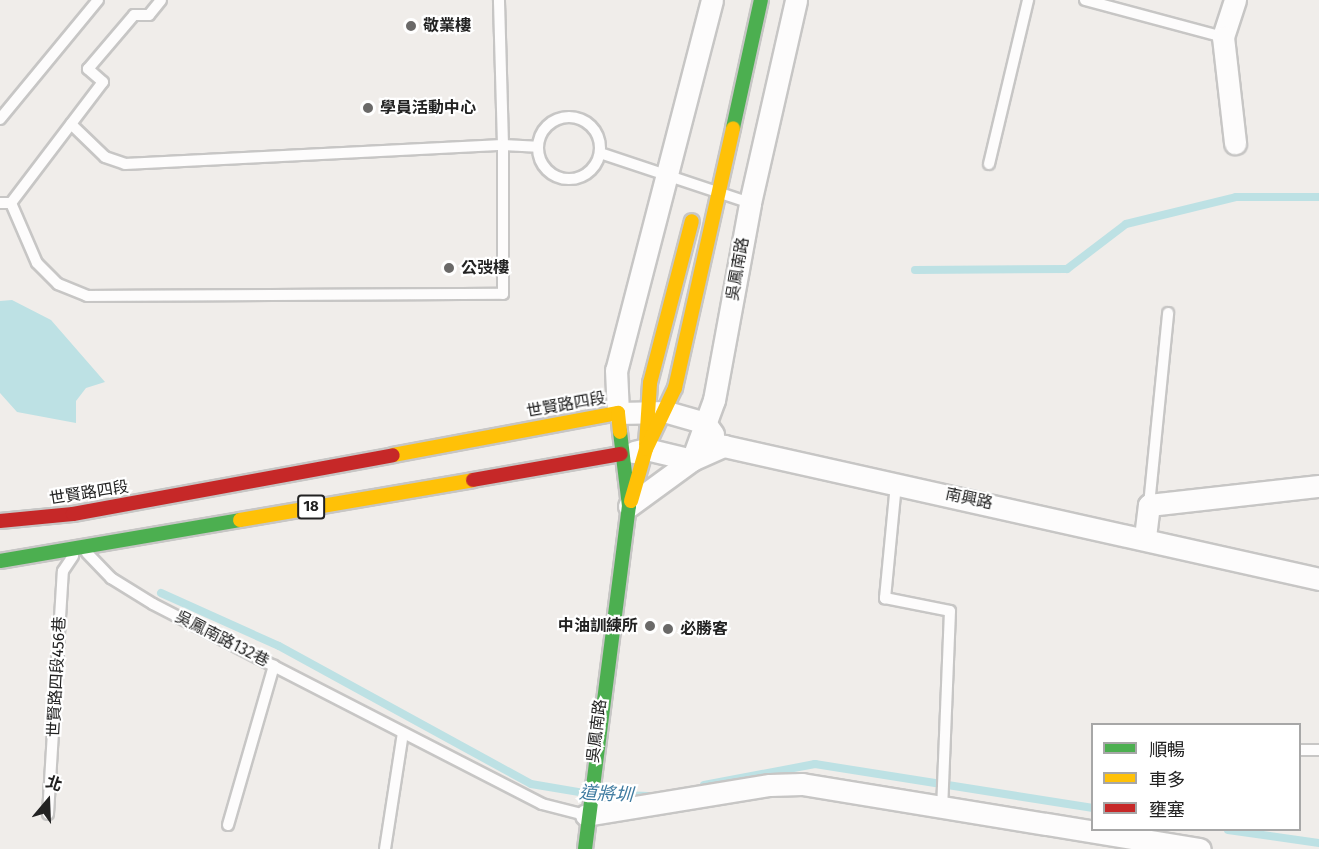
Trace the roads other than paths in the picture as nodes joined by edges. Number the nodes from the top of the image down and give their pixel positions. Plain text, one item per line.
1 (98, 0) edge
2 (161, 0) edge
3 (499, 0) edge
4 (712, 0) edge
5 (746, 0) edge
6 (761, 0) edge
7 (796, 0) edge
8 (1028, 0) edge
9 (1085, 0) edge
10 (1234, 0) edge
11 (1223, 36) junction
12 (732, 56) dead end
13 (0, 119) edge
14 (71, 124) junction
15 (1234, 143) dead end
16 (503, 145) junction
17 (537, 147) junction
18 (600, 153) junction
19 (988, 164) dead end
20 (705, 168) dead end
21 (666, 176) junction
22 (700, 190) junction
23 (716, 195) junction
24 (6, 203) edge
25 (750, 203) junction
26 (1168, 313) dead end
27 (656, 411) junction
28 (618, 413) junction
29 (705, 423) junction
30 (724, 446) junction
31 (646, 449) junction
32 (621, 454) junction
33 (692, 460) junction
34 (896, 484) junction
35 (1319, 486) edge
36 (629, 506) junction
37 (1149, 506) junction
38 (0, 521) edge
39 (76, 530) junction
40 (1145, 537) junction
41 (0, 561) edge
42 (1319, 579) edge
43 (274, 666) junction
44 (403, 733) junction
45 (1301, 750) edge
46 (1319, 750) edge
47 (942, 807) junction
48 (48, 814) dead end
49 (586, 815) junction
50 (228, 825) dead end
51 (385, 849) edge
52 (585, 849) edge
53 (1200, 849) edge

1 - 13 lane
2 - 14 lane
3 - 16 lane
4 - 21 street
5 - 12 main road
6 - 23 main road, 吳鳳南路
7 - 25 street, 吳鳳南路
8 - 19 lane
9 - 11 lane
10 - 11 street
11 - 15 street
14 - 16 lane
14 - 24 lane
16 - 17 lane
16 - 24 lane
17 - 18 lane
17 - 18 lane
18 - 21 lane
20 - 22 main road, 吳鳳南路
21 - 22 lane
21 - 28 street
22 - 23 lane
22 - 27 main road, 吳鳳南路
23 - 25 lane
23 - 27 main road, 吳鳳南路
25 - 29 street, 吳鳳南路
26 - 37 lane
27 - 28 street
27 - 29 street
27 - 31 main road, 吳鳳南路
27 - 31 main road, 吳鳳南路
28 - 32 main road, 世賢路四段
28 - 39 main road, 世賢路四段 / 18
29 - 30 street
29 - 33 street, 吳鳳南路
30 - 33 street
30 - 34 street, 南興路
31 - 32 street
31 - 33 street
31 - 36 main road, 吳鳳南路
32 - 36 main road, 吳鳳南路
32 - 39 main road, 世賢路四段 / 18
33 - 36 street
34 - 40 street, 南興路
34 - 47 lane
35 - 37 street
36 - 49 main road, 吳鳳南路
37 - 40 street
38 - 39 main road, 世賢路四段 / 18
39 - 41 main road, 世賢路四段 / 18
39 - 43 lane, 吳鳳南路132巷
39 - 48 lane, 世賢路四段456巷
40 - 42 street, 南興路
43 - 44 lane, 吳鳳南路132巷
43 - 50 lane
44 - 49 lane, 吳鳳南路132巷
44 - 51 lane
45 - 46 lane
47 - 49 street
47 - 53 street
49 - 52 main road, 吳鳳南路

